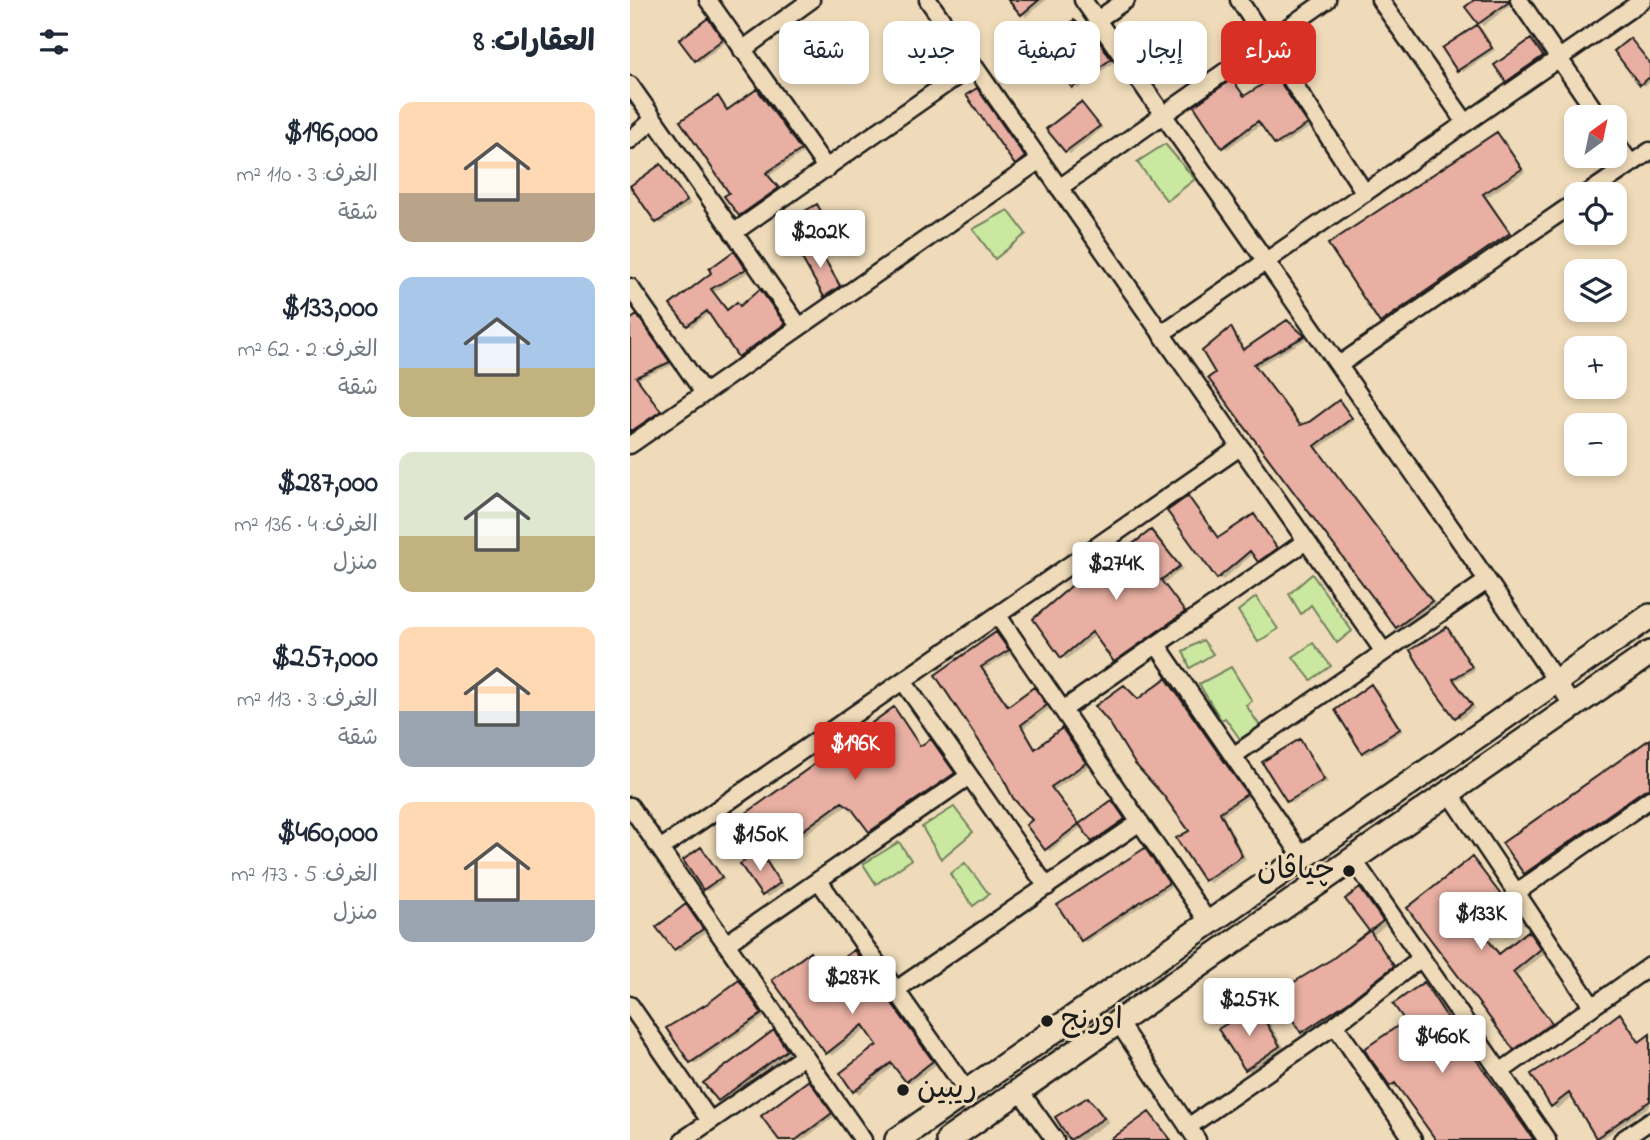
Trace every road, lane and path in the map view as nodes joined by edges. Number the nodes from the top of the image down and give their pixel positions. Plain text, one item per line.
1 (708, 0) edge
2 (811, 0) edge
3 (928, 0) edge
4 (1083, 0) edge
5 (1126, 0) edge
6 (1239, 0) edge
7 (1327, 0) edge
8 (1380, 0) edge
9 (1519, 0) edge
10 (1643, 0) edge
11 (1097, 19) junction
12 (943, 21) edge
13 (1254, 21) edge
14 (1298, 21) edge
15 (742, 50) junction
16 (1559, 59) junction
17 (1221, 74) edge
18 (980, 75) edge
19 (946, 84) edge
20 (1295, 84) edge
21 (630, 85) edge
22 (1591, 105) edge
23 (1162, 114) junction
24 (654, 119) junction
25 (1466, 123) junction
26 (630, 140) edge
27 (1650, 151) edge
28 (1040, 160) junction
29 (1628, 160) edge
30 (1631, 164) junction
31 (827, 169) junction
32 (1605, 182) edge
33 (1059, 188) junction
34 (1365, 193) junction
35 (1564, 210) edge
36 (733, 233) junction
37 (1265, 262) junction
38 (633, 297) edge
39 (799, 326) junction
40 (1161, 334) junction
41 (1339, 365) junction
42 (704, 393) junction
43 (630, 445) edge
44 (1240, 447) junction
45 (1306, 541) junction
46 (1487, 581) junction
47 (998, 616) junction
48 (1650, 616) edge
49 (1157, 645) junction
50 (1384, 652) junction
51 (1650, 653) edge
52 (903, 681) junction
53 (1556, 681) junction
54 (1573, 706) junction
55 (1064, 709) junction
56 (1233, 755) junction
57 (969, 776) junction
58 (1449, 792) junction
59 (1650, 799) edge
60 (630, 806) edge
61 (1140, 822) junction
62 (660, 849) junction
63 (1303, 858) junction
64 (1353, 859) junction
65 (819, 881) junction
66 (1046, 887) junction
67 (1517, 892) junction
68 (1209, 923) junction
69 (726, 944) junction
70 (1421, 958) junction
71 (1650, 966) edge
72 (896, 990) junction
73 (1592, 1006) junction
74 (631, 1007) edge
75 (1118, 1022) junction
76 (1335, 1025) junction
77 (1046, 1036) junction
78 (804, 1056) junction
79 (1064, 1059) junction
80 (1500, 1072) junction
81 (1019, 1090) junction
82 (967, 1091) junction
83 (710, 1121) junction
84 (1650, 1121) edge
85 (1193, 1133) edge
86 (1405, 1137) edge
87 (1630, 1138) edge
88 (683, 1140) edge
89 (863, 1140) edge
90 (897, 1140) edge
91 (948, 1140) edge
92 (1055, 1140) edge
93 (1547, 1140) edge

1 - 15 street
2 - 15 street
3 - 12 street
4 - 11 street
5 - 11 street
6 - 13 street
7 - 14 street
8 - 25 street
9 - 16 street
10 - 16 street
11 - 23 street
15 - 31 street
16 - 22 street
16 - 25 street
17 - 23 street
18 - 28 street
19 - 31 street
20 - 34 street
21 - 24 street
23 - 33 street
23 - 37 street
24 - 26 street
24 - 36 street
25 - 34 street
27 - 30 street
28 - 33 street
28 - 39 street
29 - 30 street
30 - 32 street
31 - 36 street
33 - 40 street
34 - 37 street
35 - 41 street
36 - 39 street
37 - 40 street
37 - 41 street
38 - 42 street
39 - 42 street
40 - 44 street
41 - 46 street
42 - 43 street
44 - 45 street
44 - 47 street
45 - 49 street
45 - 50 street
46 - 50 street
46 - 53 street
47 - 52 street
47 - 55 street
48 - 53 street
49 - 55 street
49 - 56 street
50 - 56 street
51 - 54 street
52 - 57 street
52 - 62 street
53 - 54 street
53 - 63 street
54 - 58 street
55 - 61 street
56 - 63 street
57 - 65 street
57 - 66 street
58 - 64 street
58 - 67 street
59 - 67 street
60 - 62 street
61 - 66 street
61 - 68 street
62 - 69 street
63 - 68 street
64 - 70 street
64 - 75 street
65 - 69 street
65 - 72 street
66 - 72 street
67 - 73 street
68 - 77 street
69 - 78 street
70 - 76 street
70 - 80 street
71 - 73 street
72 - 82 street
73 - 80 street
74 - 83 street
75 - 79 street
75 - 85 street
76 - 85 street
76 - 86 street
77 - 79 street
77 - 82 street
78 - 83 street
78 - 89 street
79 - 81 street
80 - 93 street
81 - 91 street
81 - 92 street
82 - 90 street
83 - 88 street
84 - 87 street

